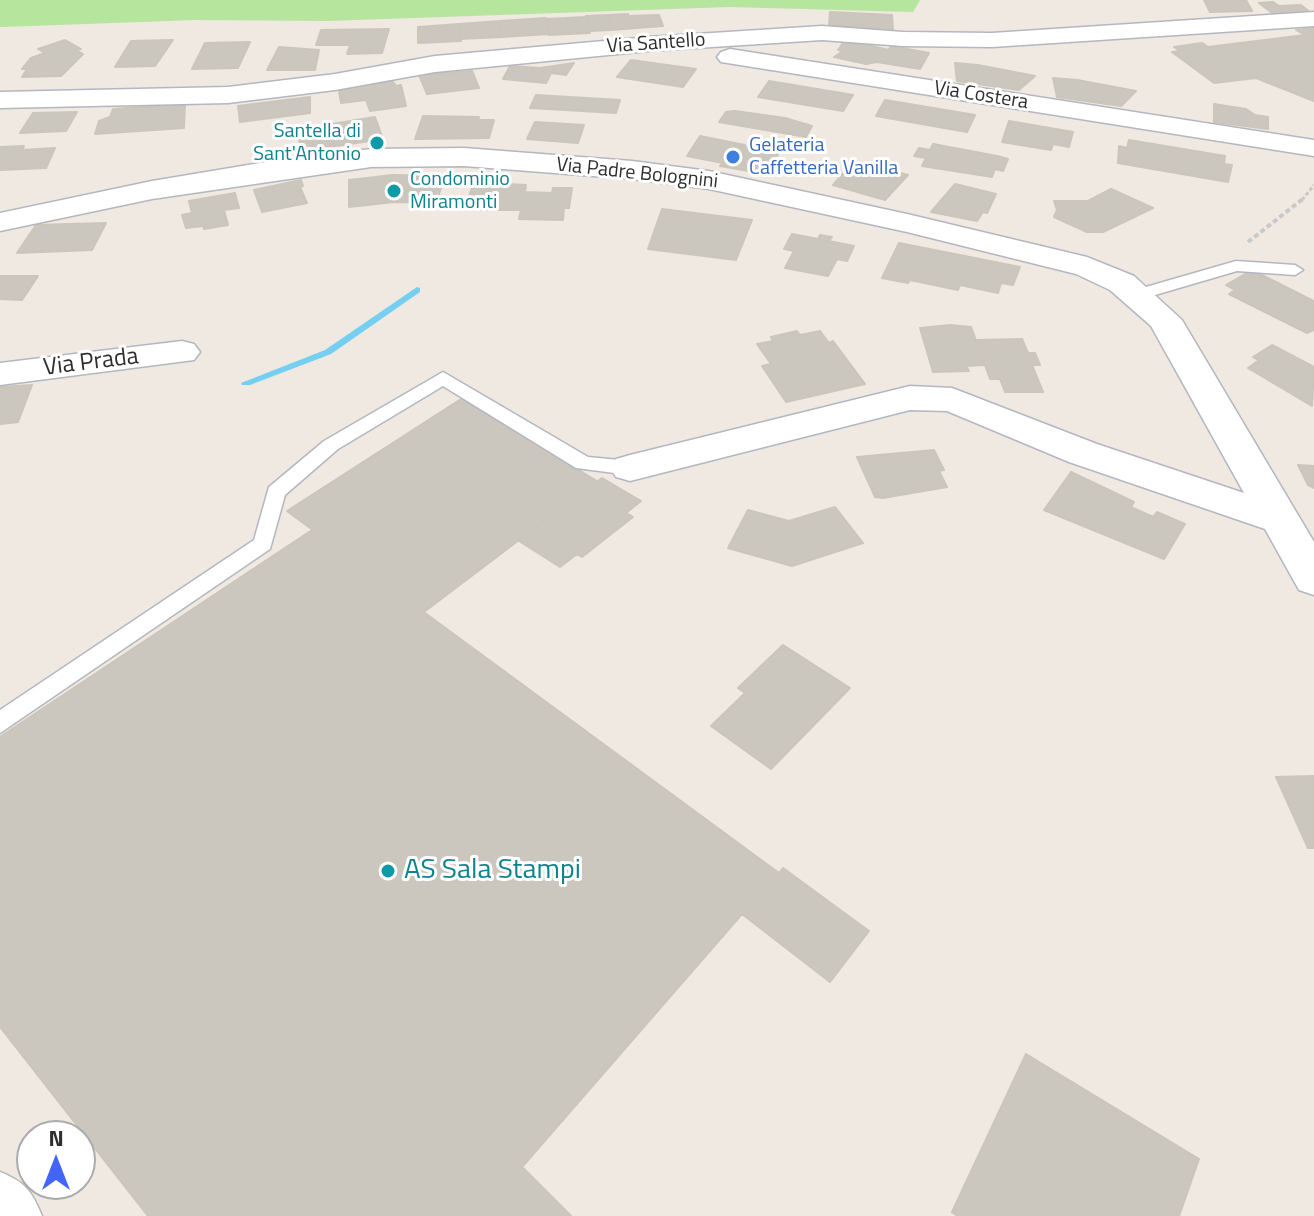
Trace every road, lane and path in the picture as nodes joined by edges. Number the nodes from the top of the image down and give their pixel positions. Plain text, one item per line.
1 (1314, 19) edge
2 (649, 44) junction
3 (0, 100) edge
4 (32, 101) junction
5 (0, 117) edge
6 (1314, 148) edge
7 (0, 204) edge
8 (50, 211) junction
9 (0, 222) edge
10 (1295, 270) dead end
11 (1138, 295) junction
12 (182, 352) dead end
13 (0, 374) edge
14 (630, 468) joint
15 (1279, 519) junction
16 (1314, 579) edge
17 (0, 723) edge
18 (0, 1204) edge
19 (10, 1216) edge

1 - 2 street, Via Santello
2 - 4 street, Via Santello
2 - 6 street, Via Costera
3 - 4 street, Via Santello
4 - 5 street
7 - 8 street, Via Padre Bolognini
8 - 9 street, Via Padre Bolognini
8 - 11 street, Via Padre Bolognini
10 - 11 lane
11 - 15 street, Via Padre Bolognini
12 - 13 street, Via Prada
14 - 15 street
14 - 17 lane
15 - 16 street, Via Padre Bolognini
18 - 19 street

